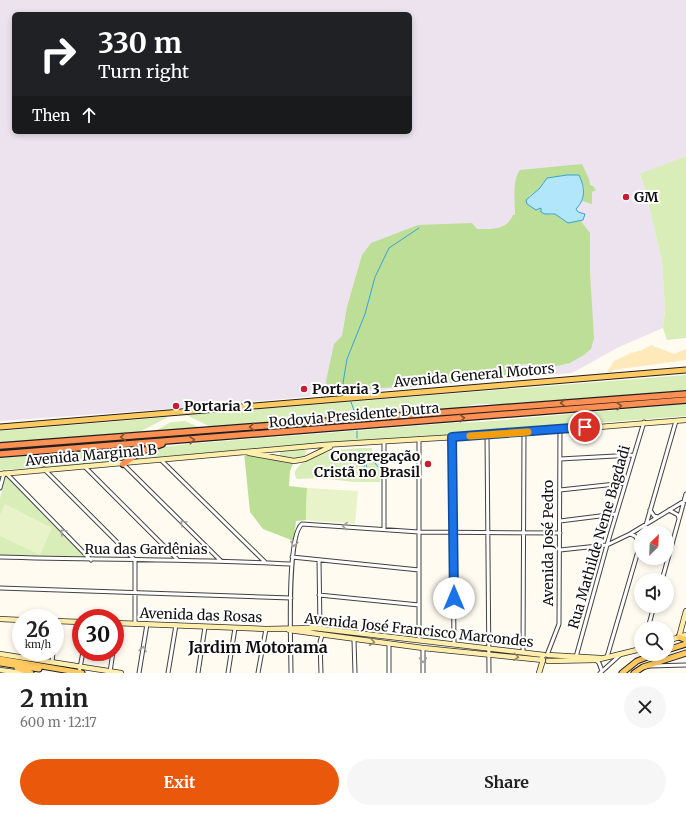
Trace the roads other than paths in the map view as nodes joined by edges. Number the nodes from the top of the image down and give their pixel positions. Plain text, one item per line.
1 (686, 370) edge
2 (686, 394) edge
3 (686, 400) edge
4 (686, 420) edge
5 (676, 421) junction
6 (644, 422) junction
7 (0, 427) edge
8 (560, 430) junction
9 (524, 433) junction
10 (487, 435) junction
11 (452, 437) junction
12 (419, 440) junction
13 (172, 441) junction
14 (384, 442) junction
15 (339, 445) junction
16 (0, 446) edge
17 (305, 447) junction
18 (280, 449) junction
19 (244, 452) junction
20 (0, 454) edge
21 (634, 455) junction
22 (305, 459) junction
23 (560, 459) junction
24 (161, 460) junction
25 (278, 460) junction
26 (123, 464) junction
27 (84, 466) junction
28 (44, 469) junction
29 (3, 473) edge
30 (625, 483) junction
31 (0, 488) edge
32 (560, 490) junction
33 (686, 494) edge
34 (685, 501) edge
35 (650, 510) junction
36 (669, 510) junction
37 (616, 514) junction
38 (658, 517) junction
39 (679, 519) junction
40 (560, 521) junction
41 (646, 524) junction
42 (384, 529) junction
43 (419, 532) junction
44 (453, 533) junction
45 (488, 533) junction
46 (524, 533) junction
47 (560, 533) junction
48 (630, 534) junction
49 (634, 536) edge
50 (607, 545) junction
51 (560, 550) junction
52 (0, 557) edge
53 (292, 557) junction
54 (177, 559) junction
55 (91, 560) junction
56 (135, 560) junction
57 (319, 560) junction
58 (221, 561) junction
59 (265, 562) junction
60 (291, 564) junction
61 (634, 565) edge
62 (419, 570) junction
63 (664, 573) edge
64 (0, 588) edge
65 (136, 593) junction
66 (319, 595) junction
67 (291, 598) junction
68 (419, 605) junction
69 (686, 611) edge
70 (0, 619) edge
71 (12, 620) edge
72 (124, 623) edge
73 (135, 624) junction
74 (147, 624) junction
75 (176, 626) junction
76 (205, 627) junction
77 (235, 628) junction
78 (314, 628) junction
79 (266, 629) junction
80 (292, 629) junction
81 (320, 629) junction
82 (313, 634) junction
83 (322, 635) junction
84 (686, 635) edge
85 (679, 637) junction
86 (674, 639) edge
87 (354, 640) junction
88 (419, 640) junction
89 (686, 640) edge
90 (389, 644) junction
91 (454, 644) junction
92 (686, 644) edge
93 (423, 648) junction
94 (674, 648) edge
95 (489, 649) junction
96 (634, 651) edge
97 (523, 652) junction
98 (686, 653) edge
99 (0, 654) edge
100 (489, 654) junction
101 (12, 655) edge
102 (620, 655) junction
103 (546, 658) junction
104 (576, 658) junction
105 (605, 658) junction
106 (0, 659) edge
107 (596, 660) junction
108 (48, 661) edge
109 (81, 661) edge
110 (112, 661) edge
111 (637, 661) joint
112 (645, 661) edge
113 (52, 662) joint
114 (0, 663) edge
115 (9, 664) junction
116 (686, 665) edge
117 (80, 666) junction
118 (643, 667) junction
119 (0, 670) edge
120 (101, 670) junction
121 (110, 672) junction
122 (601, 672) edge
123 (22, 673) edge
124 (31, 673) edge
125 (61, 673) edge
126 (80, 673) edge
127 (95, 673) edge
128 (121, 673) edge
129 (139, 673) edge
130 (168, 673) edge
131 (198, 673) edge
132 (228, 673) edge
133 (258, 673) edge
134 (291, 673) edge
135 (320, 673) edge
136 (355, 673) edge
137 (389, 673) edge
138 (423, 673) edge
139 (489, 673) edge
140 (539, 673) edge
141 (622, 673) edge
142 (634, 673) edge
143 (642, 673) edge

1 - 7 main road, Avenida General Motors
2 -> 16 highway, Rodovia Presidente Dutra
13 -> 3 highway, Rodovia Presidente Dutra
4 - 5 street
5 - 6 street
5 - 35 street
6 - 8 street
6 - 21 street, Rua Mathilde Neme Bagdadi
8 - 9 street
8 - 23 street, Avenida José Pedro
9 - 10 street
9 - 46 street
10 - 11 street
10 - 45 street
11 - 12 street
11 - 44 street
12 - 14 street
12 - 43 street
13 - 20 highway, Rodovia Presidente Dutra
13 - 26 highway
14 - 15 street
14 - 42 street
15 - 17 street, Avenida Marginal B
15 - 22 street
17 - 18 street, Avenida Marginal B
17 - 22 street
18 - 19 street, Avenida Marginal B
18 - 25 street
19 - 24 street, Avenida Marginal B
19 - 25 street
21 - 23 street
21 - 30 street, Rua Mathilde Neme Bagdadi
22 - 25 street
23 - 32 street, Avenida José Pedro
24 - 26 street, Avenida Marginal B
24 - 59 street
26 - 27 street, Avenida Marginal B
58 -> 26 street
27 - 28 street, Avenida Marginal B
27 - 54 street
28 - 29 street, Avenida Marginal B
28 - 56 street
29 - 31 street
55 -> 29 street
30 - 32 street
30 - 37 street, Rua Mathilde Neme Bagdadi
32 - 40 street, Avenida José Pedro
33 - 34 street
34 - 36 street
34 - 39 street
35 - 38 street
35 - 41 street
36 - 38 street
36 - 39 street
37 - 40 street
37 - 50 street, Rua Mathilde Neme Bagdadi
38 - 41 street
39 - 63 street
40 - 47 street, Avenida José Pedro
41 - 48 street
42 - 43 street
42 -> 53 street
43 - 44 street
43 - 62 street
44 - 45 street
44 - 91 street
45 - 46 street
45 - 95 street
46 - 47 street
46 - 97 street
47 - 51 street, Avenida José Pedro
48 - 49 street
48 - 50 street
50 - 51 street
50 - 104 street, Rua Mathilde Neme Bagdadi
51 - 103 street, Avenida José Pedro
52 - 55 street, Rua das Gardênias
53 - 57 street
53 - 60 street
54 - 56 street, Rua das Gardênias
54 - 58 street, Rua das Gardênias
55 - 56 street, Rua das Gardênias
56 - 65 street
57 - 62 street
57 - 66 street
58 - 59 street, Rua das Gardênias
59 - 60 street, Rua das Gardênias
60 - 67 street
61 - 105 street
62 - 68 street
64 - 65 street
65 - 67 street
65 - 73 street
66 - 68 street
66 - 81 street
67 - 80 street
68 - 88 street
69 - 85 street
70 - 71 street
72 - 73 street, Avenida das Rosas
73 - 74 street, Avenida das Rosas
74 - 75 street, Avenida das Rosas
129 -> 74 street
75 - 76 street, Avenida das Rosas
75 - 130 street
76 - 77 street, Avenida das Rosas
76 - 131 street
77 - 79 street, Avenida das Rosas
77 - 132 street
78 - 80 street, Avenida José Francisco Marcondes
78 - 81 street, Avenida José Francisco Marcondes
78 - 82 street
79 - 80 street, Avenida das Rosas
79 - 133 street
80 - 82 street, Avenida José Francisco Marcondes
80 - 134 street
81 - 88 street, Avenida José Francisco Marcondes
82 - 83 street, Avenida José Francisco Marcondes
83 - 87 street, Avenida José Francisco Marcondes
83 - 135 street
84 - 85 street
85 - 86 street
85 - 89 main road
87 -> 90 street, Avenida José Francisco Marcondes
87 - 136 street
88 - 91 street, Avenida José Francisco Marcondes
90 - 93 street, Avenida José Francisco Marcondes
90 - 137 street
91 - 95 street, Avenida José Francisco Marcondes
92 - 94 main road
93 - 100 street, Avenida José Francisco Marcondes
93 -> 138 street
95 - 97 street, Avenida José Francisco Marcondes
95 - 100 street
96 - 102 street, Avenida José Francisco Marcondes
97 - 103 street, Avenida José Francisco Marcondes
98 - 118 main road
99 - 101 street
100 -> 103 street, Avenida José Francisco Marcondes
100 - 139 street
102 - 105 street, Avenida José Francisco Marcondes
102 - 122 street
103 - 104 street, Avenida José Francisco Marcondes
103 - 107 street, Avenida José Francisco Marcondes
103 - 140 street
104 - 105 street, Avenida José Francisco Marcondes
105 - 107 street, Avenida José Francisco Marcondes
106 - 126 main road
107 - 122 street
108 - 113 street
109 - 117 street
110 - 121 street
111 - 118 main road
111 - 141 main road
112 - 118 main road
113 - 117 street
114 - 115 main road
115 - 124 main road
115 - 125 main road
116 - 118 street
117 - 120 street
117 - 126 street
118 - 142 main road
118 - 143 street
119 - 123 street
120 - 121 street
120 - 127 street
121 - 128 street

